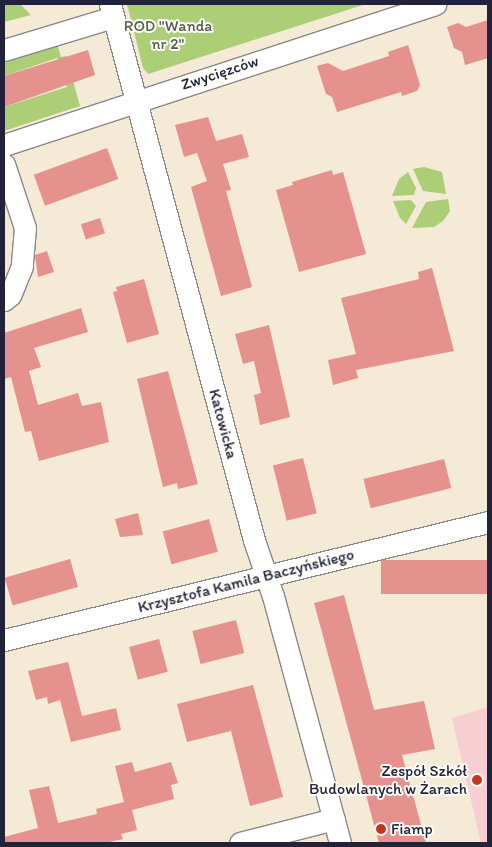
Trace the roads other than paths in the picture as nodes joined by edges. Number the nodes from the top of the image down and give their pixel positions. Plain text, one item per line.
1 (436, 4) edge
2 (111, 10) edge
3 (4, 50) edge
4 (135, 101) junction
5 (4, 145) edge
6 (4, 164) edge
7 (4, 300) edge
8 (488, 522) edge
9 (266, 577) junction
10 (4, 640) edge
11 (334, 819) junction
12 (240, 843) edge
13 (340, 843) edge

1 - 4 street, Zwycięzców
2 - 3 street
2 - 4 street, Katowicka
4 - 5 street, Zwycięzców
4 - 9 street, Katowicka
6 - 7 street
8 - 9 street, Krzysztofa Kamila Baczyńskiego
9 - 10 street, Krzysztofa Kamila Baczyńskiego
9 - 11 street, Katowicka
11 - 12 street
11 - 13 street, Katowicka

